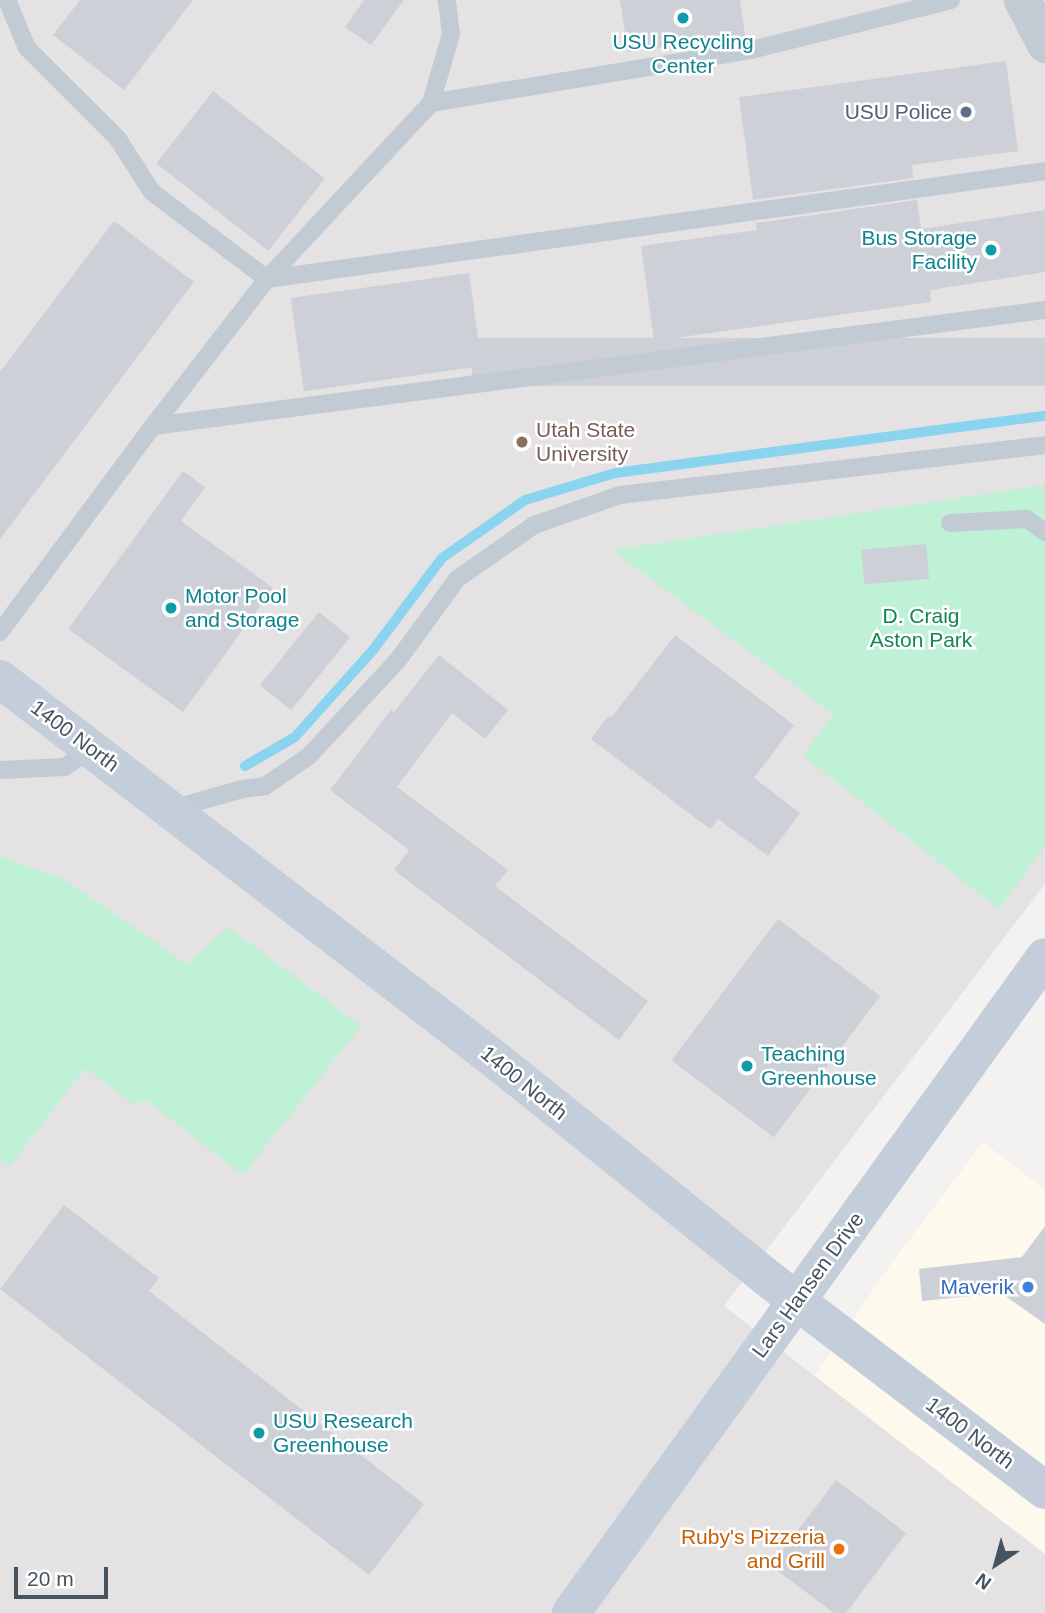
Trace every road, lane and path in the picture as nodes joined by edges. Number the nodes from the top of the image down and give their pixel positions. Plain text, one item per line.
1 (7, 0) edge
2 (447, 0) edge
3 (951, 0) edge
4 (1022, 0) edge
5 (1045, 44) edge
6 (431, 103) junction
7 (1045, 171) edge
8 (267, 279) junction
9 (1045, 310) edge
10 (153, 426) junction
11 (1045, 445) edge
12 (950, 523) dead end
13 (1045, 532) edge
14 (0, 632) edge
15 (0, 679) edge
16 (91, 748) junction
17 (0, 770) edge
18 (172, 809) junction
19 (1045, 957) edge
20 (798, 1302) junction
21 (1045, 1490) edge
22 (571, 1613) edge

1 - 8 lane
2 - 6 lane
3 - 6 lane
4 - 5 street
6 - 8 lane
7 - 8 lane
8 - 10 lane
9 - 10 lane
10 - 14 lane
11 - 18 lane
12 - 13 lane
15 - 16 main road, 1400 North
16 - 17 lane
16 - 18 main road, 1400 North
18 - 20 main road, 1400 North
19 - 20 main road, Lars Hansen Drive
20 - 21 main road, 1400 North
20 - 22 main road, Lars Hansen Drive

